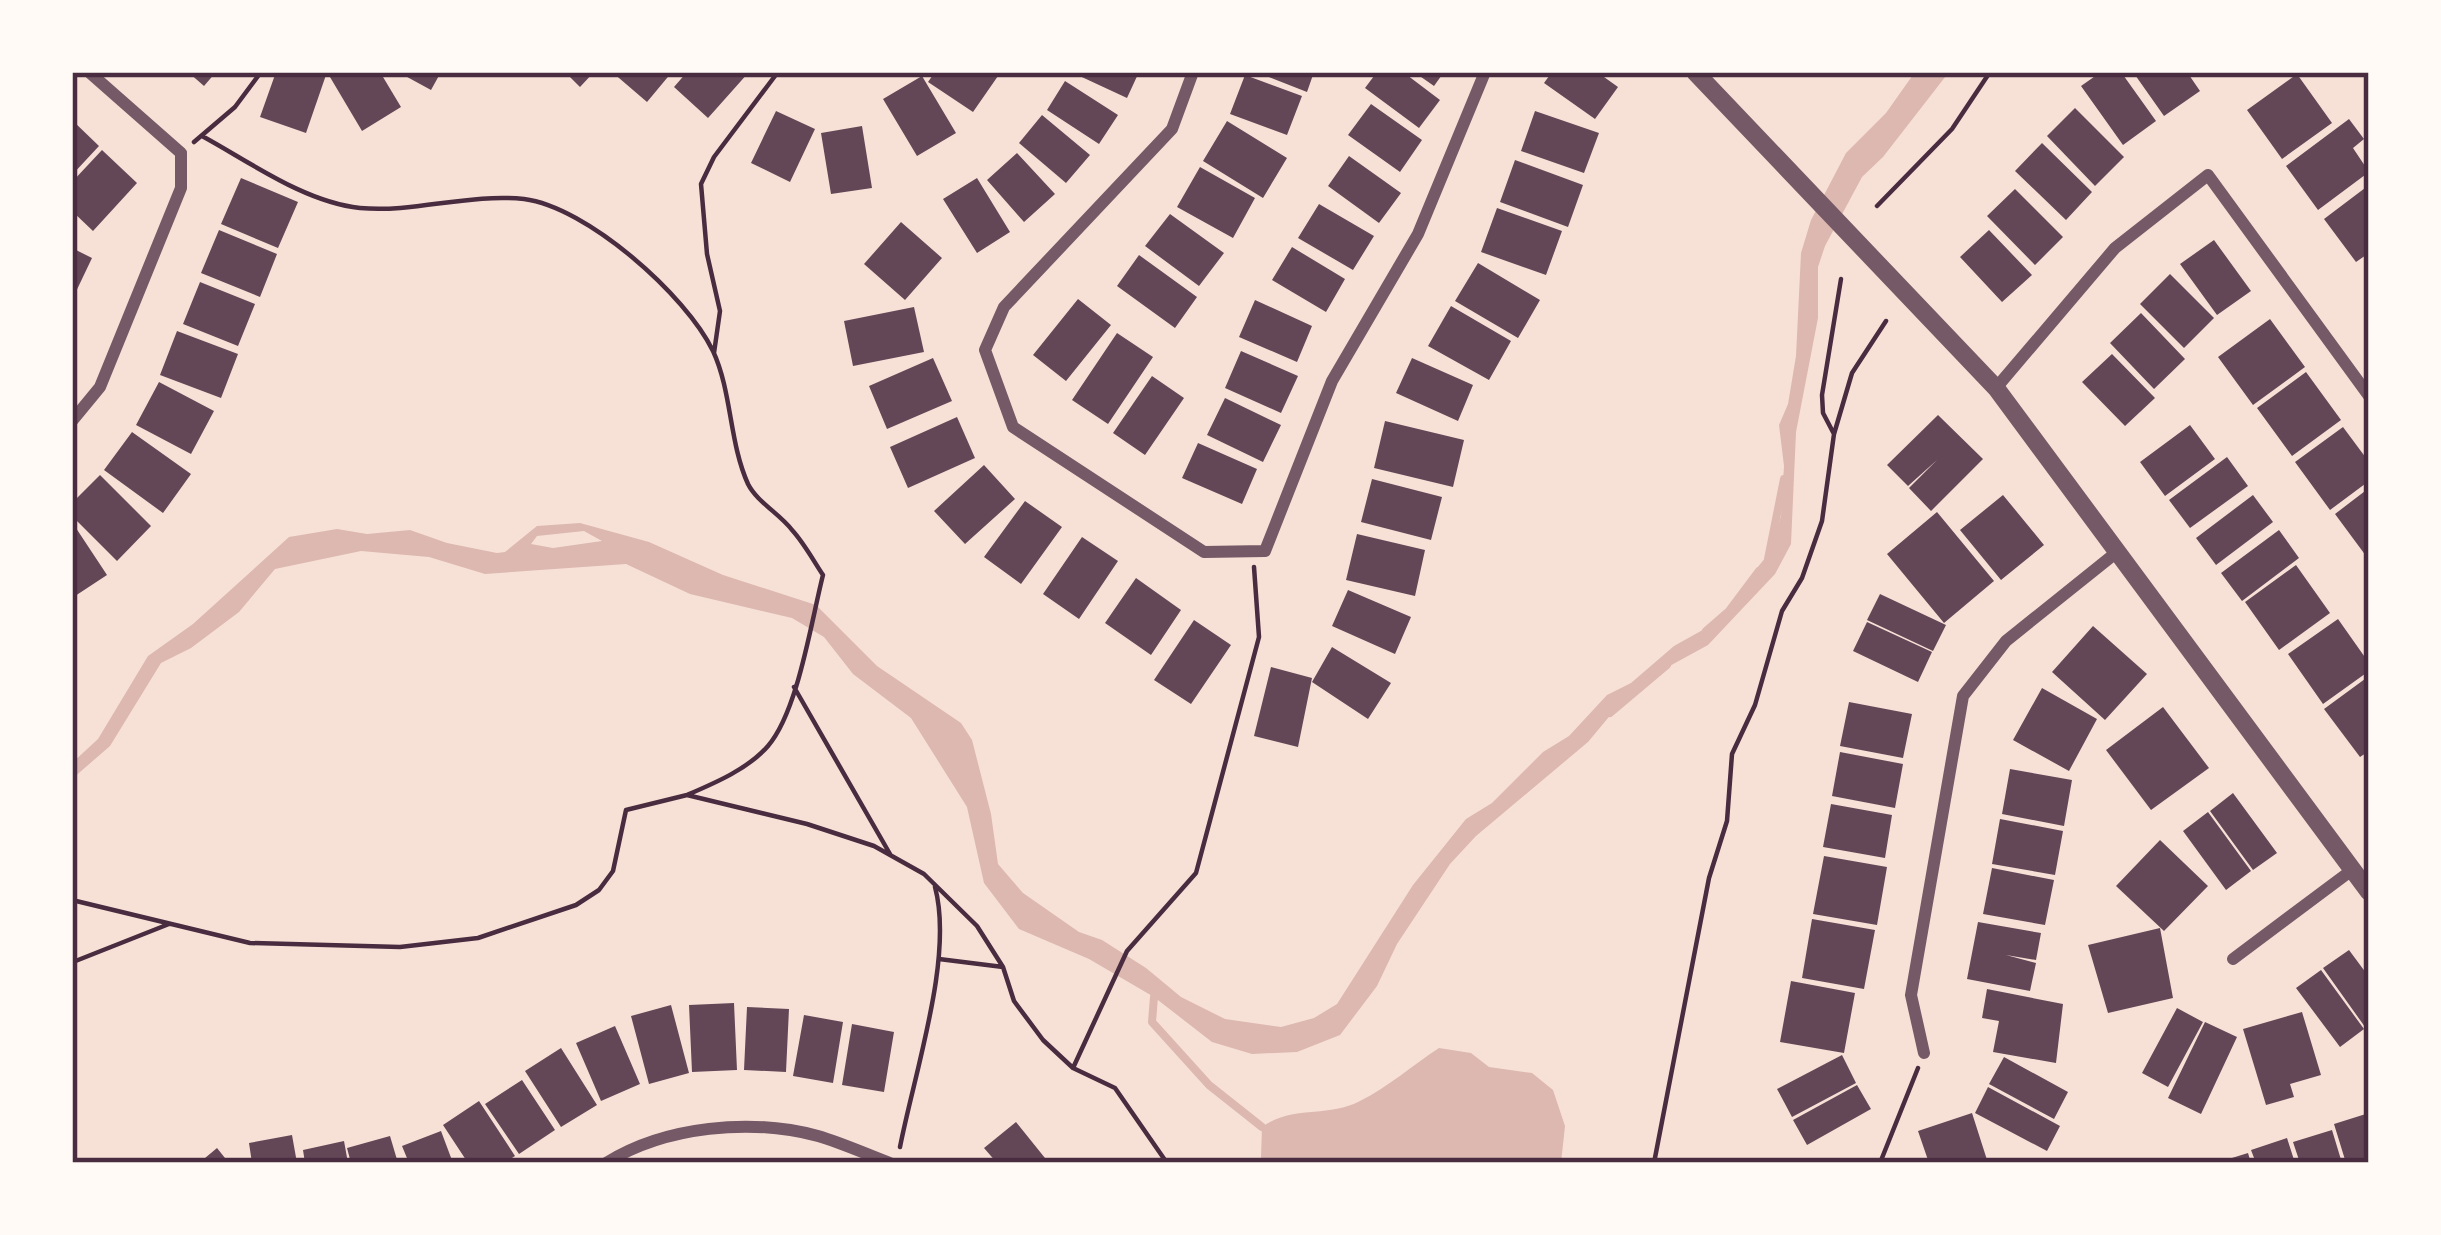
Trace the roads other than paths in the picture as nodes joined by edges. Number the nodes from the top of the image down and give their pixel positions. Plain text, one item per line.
1 (89, 72) edge
2 (1193, 72) edge
3 (1485, 72) edge
4 (1695, 72) edge
5 (1996, 388) junction
6 (2369, 395) edge
7 (72, 422) edge
8 (2117, 552) junction
9 (2352, 870) junction
10 (2369, 892) edge
11 (2233, 959) dead end
12 (1924, 1053) road end
13 (606, 1163) edge
14 (890, 1163) edge

1 - 7 street
2 - 3 street
4 - 5 street
5 - 6 street
5 - 8 street
8 - 9 street
8 - 12 street
9 - 10 street
9 - 11 street
13 - 14 street

